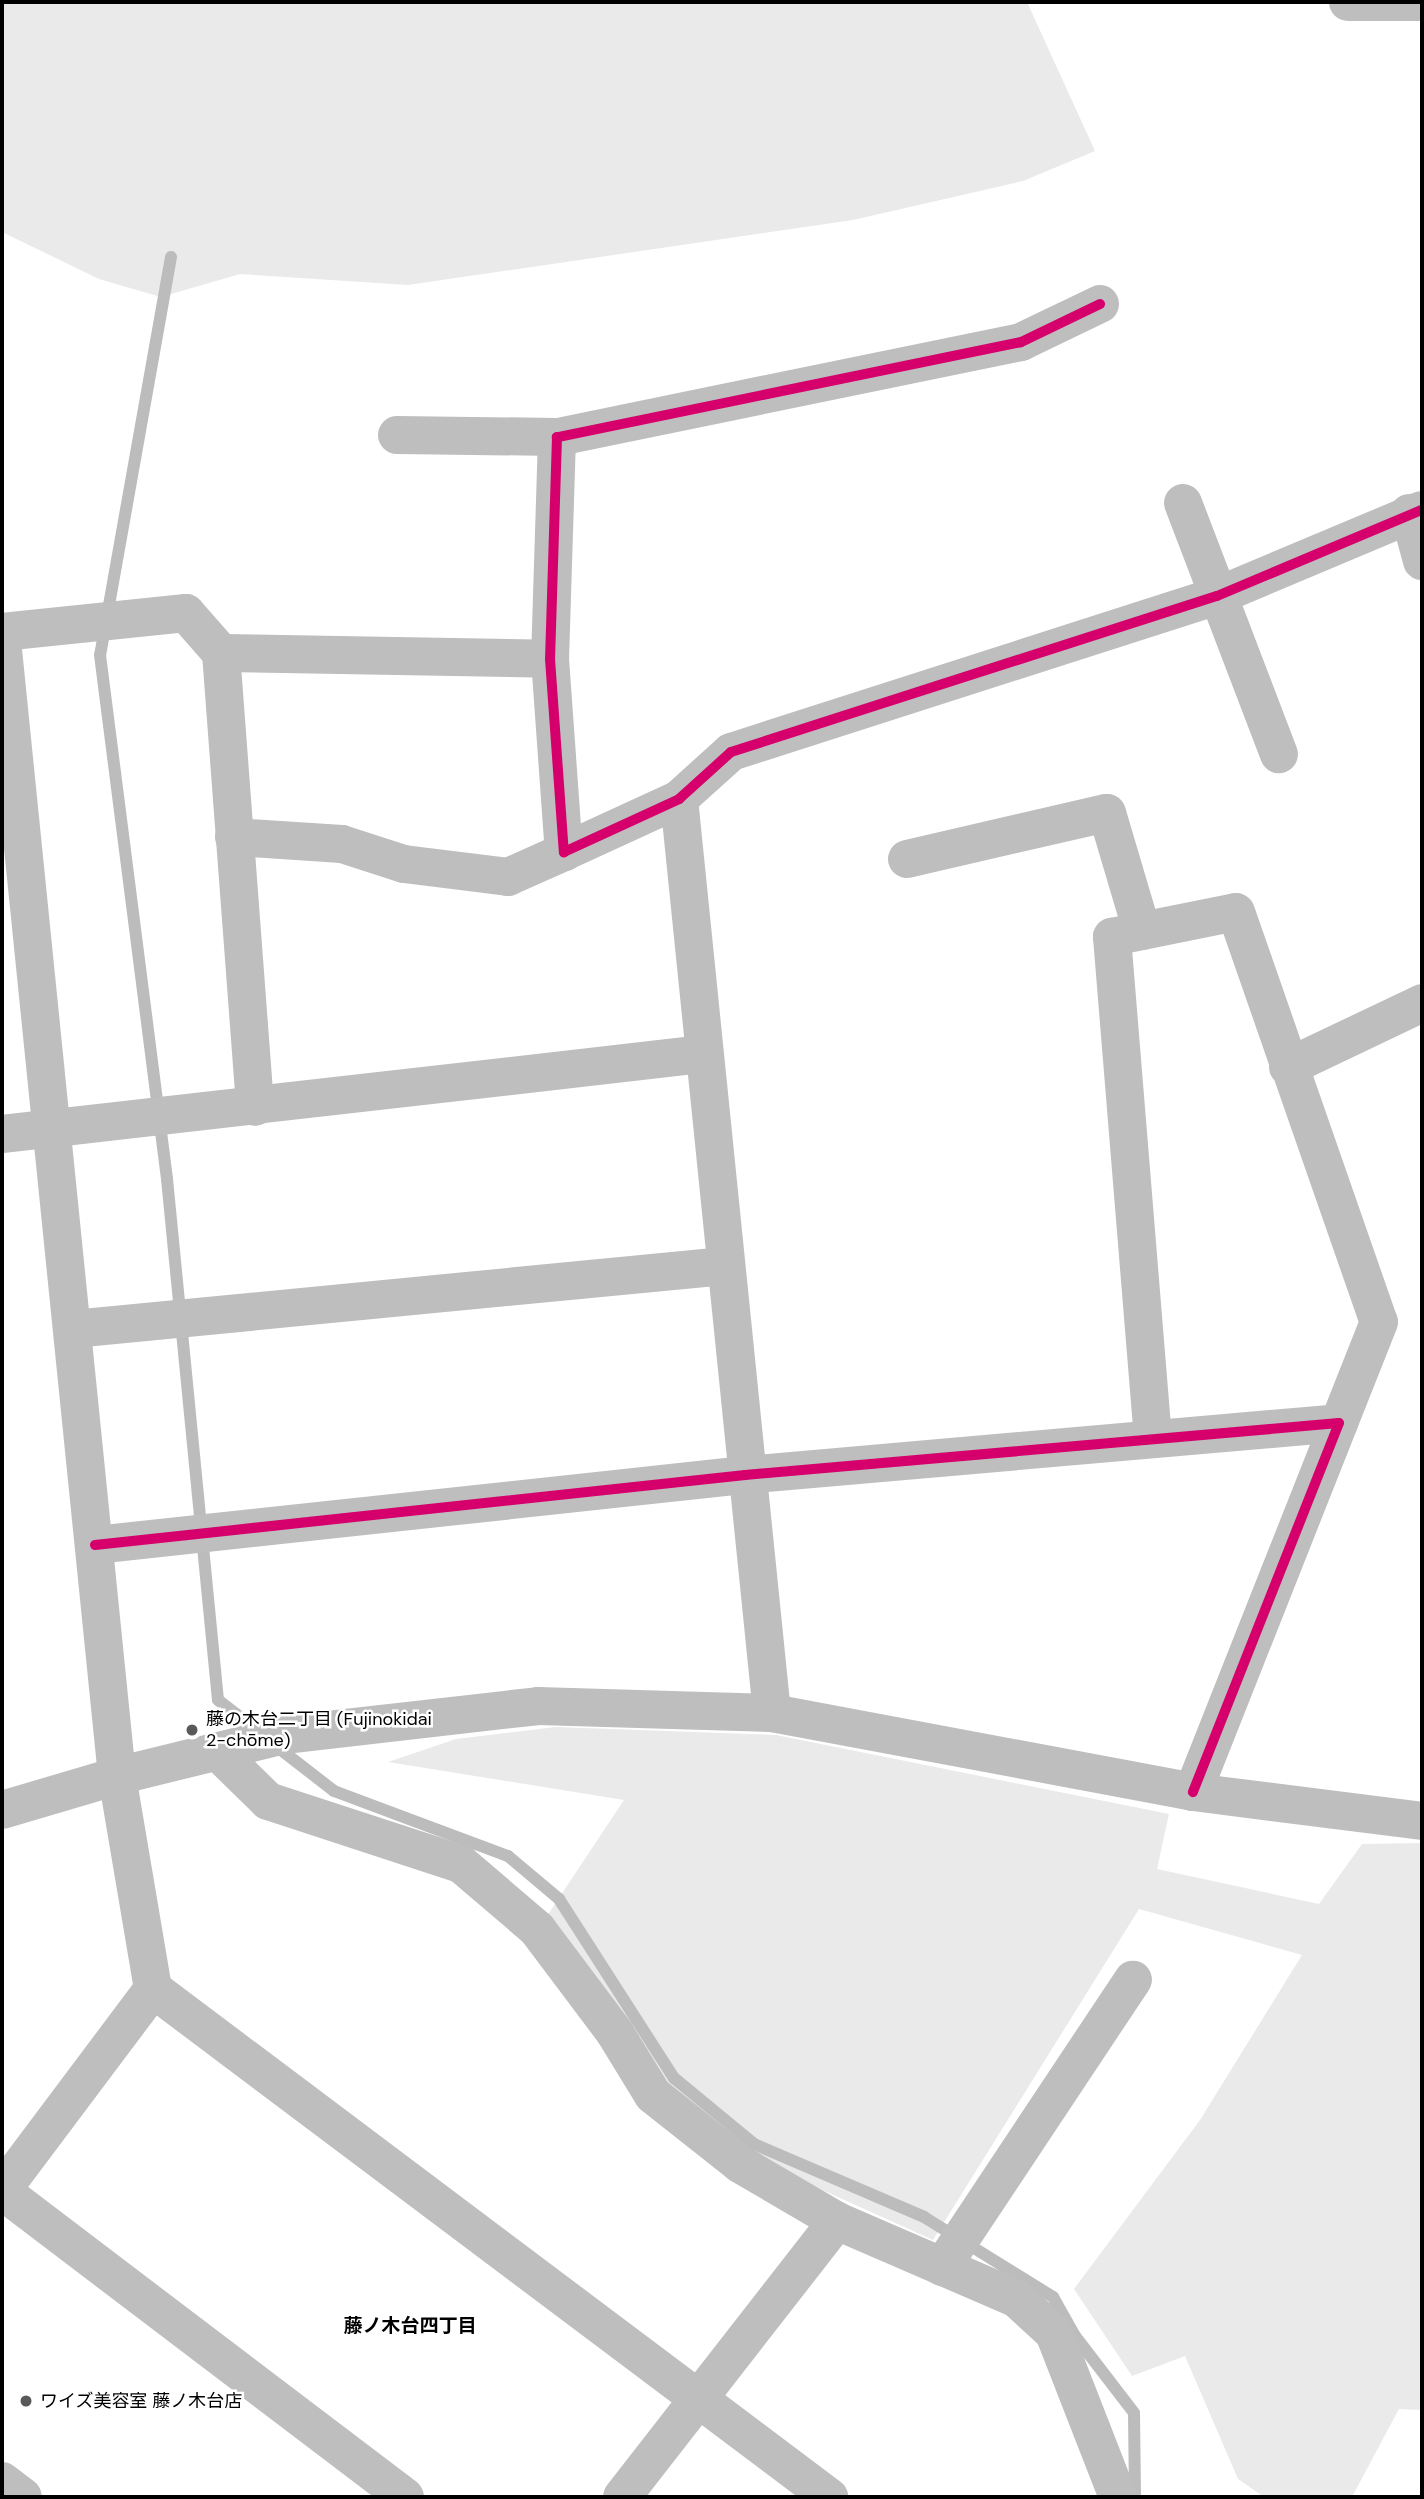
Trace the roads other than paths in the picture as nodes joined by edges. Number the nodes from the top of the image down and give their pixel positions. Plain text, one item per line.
1 (1348, 2) edge
2 (1422, 2) edge
3 (1100, 304) dead end
4 (397, 435) dead end
5 (557, 437) junction
6 (1183, 503) dead end
7 (1416, 512) edge
8 (1422, 561) edge
9 (1217, 596) junction
10 (2, 632) edge
11 (2, 640) edge
12 (221, 653) junction
13 (550, 659) junction
14 (1279, 754) dead end
15 (679, 799) junction
16 (234, 838) junction
17 (564, 852) junction
18 (907, 859) dead end
19 (1142, 931) junction
20 (1422, 1003) edge
21 (704, 1054) junction
22 (1288, 1067) junction
23 (255, 1107) junction
24 (48, 1130) junction
25 (2, 1134) edge
26 (725, 1266) junction
27 (73, 1329) junction
28 (1339, 1423) junction
29 (1153, 1439) junction
30 (745, 1475) junction
31 (95, 1545) junction
32 (772, 1713) junction
33 (218, 1752) junction
34 (117, 1776) junction
35 (1193, 1792) junction
36 (2, 1810) edge
37 (1422, 1821) edge
38 (1133, 1980) dead end
39 (153, 1989) junction
40 (2, 2191) edge
41 (837, 2221) junction
42 (956, 2247) junction
43 (697, 2397) junction
44 (2, 2482) edge
45 (23, 2497) edge
46 (405, 2497) edge
47 (622, 2497) edge
48 (830, 2497) edge
49 (1118, 2497) edge

1 - 2 street
3 - 5 street
4 - 5 street
5 - 13 street
6 - 9 street
7 - 8 street
7 - 9 street
9 - 14 street
9 - 15 street
10 - 12 street
11 - 24 street
12 - 13 street
12 - 16 street
13 - 17 street
15 - 17 street
15 - 21 street
16 - 17 street
16 - 23 street
18 - 19 street
19 - 22 street
19 - 29 street
20 - 22 street
21 - 23 street
21 - 26 street
22 - 28 street
23 - 24 street
24 - 25 street
24 - 27 street
26 - 27 street
26 - 30 street
27 - 31 street
28 - 29 street
28 - 35 street
29 - 30 street
30 - 31 street
30 - 32 street
31 - 34 street
32 - 33 street
32 - 35 street
33 - 34 street
33 - 41 street
34 - 36 street
34 - 39 street
35 - 37 street
38 - 42 street
39 - 40 street
39 - 43 street
40 - 46 street
41 - 42 street
41 - 43 street
42 - 49 street
43 - 47 street
43 - 48 street
44 - 45 street

